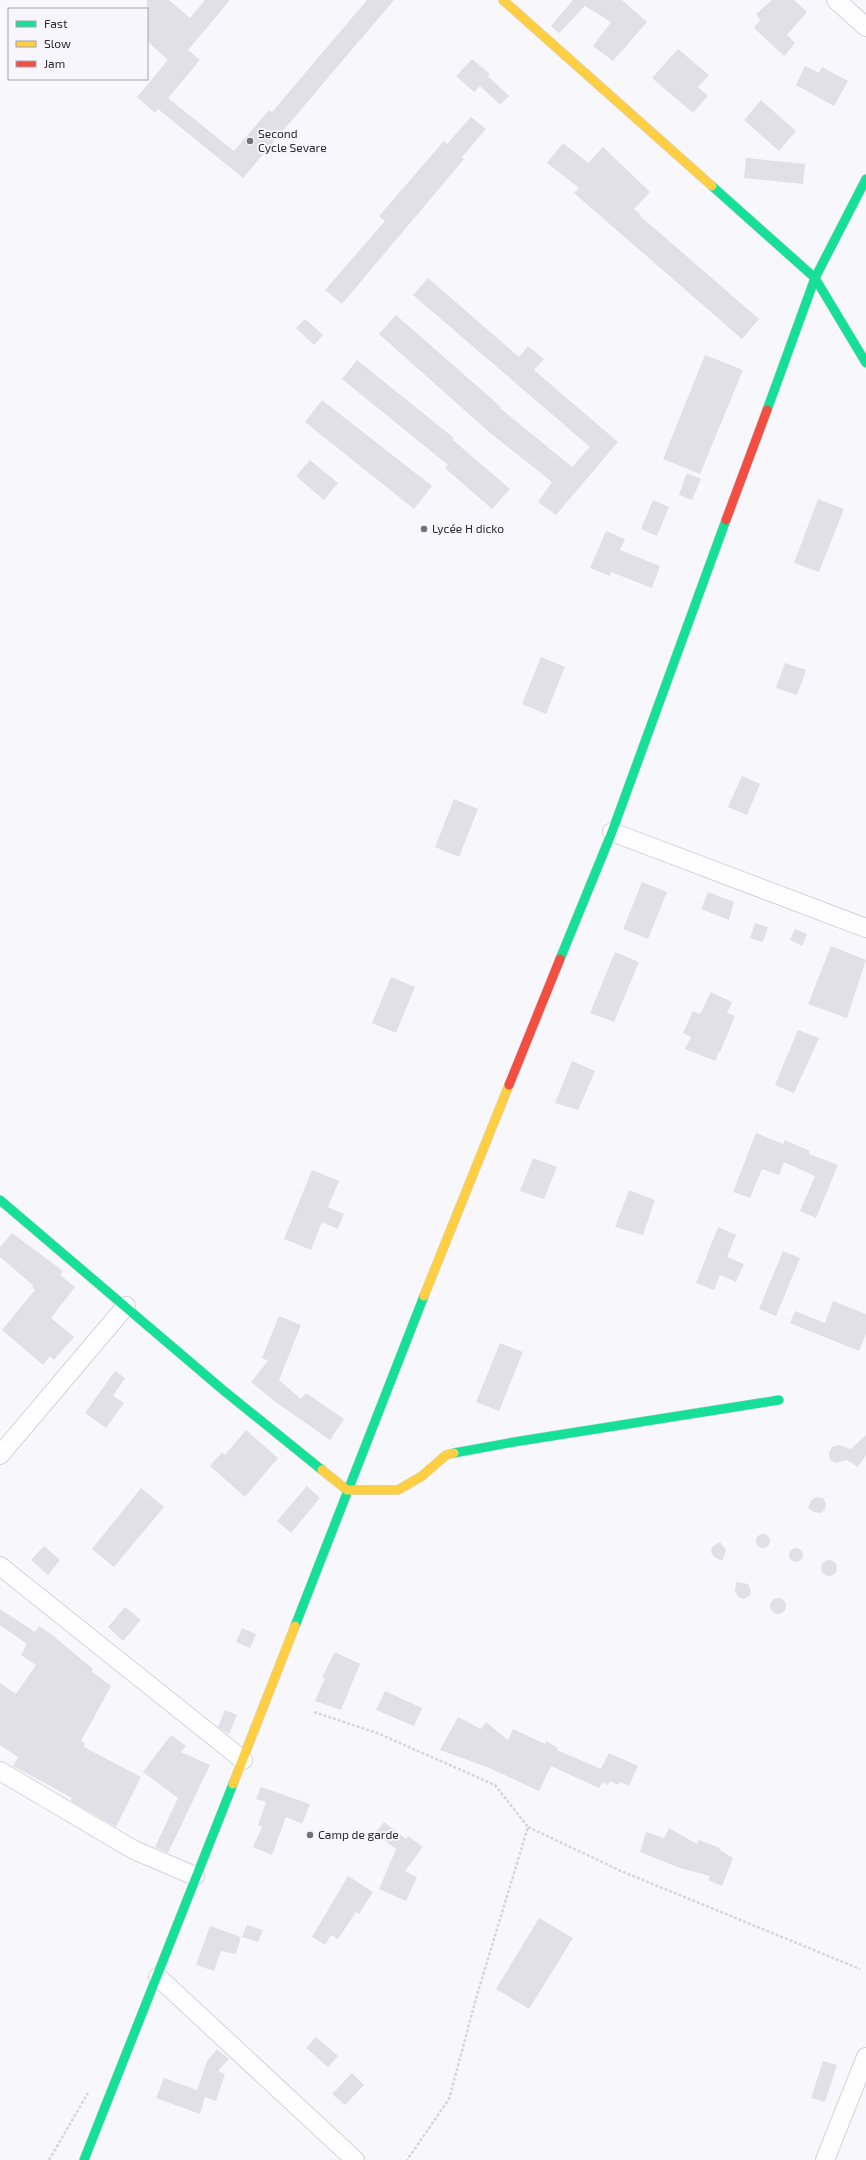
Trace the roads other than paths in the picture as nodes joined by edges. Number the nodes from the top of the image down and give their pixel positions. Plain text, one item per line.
1 (504, 0) edge
2 (836, 0) edge
3 (866, 27) edge
4 (866, 179) edge
5 (815, 278) junction
6 (866, 362) edge
7 (612, 832) junction
8 (866, 928) edge
9 (3, 1209) edge
10 (126, 1306) junction
11 (779, 1400) dead end
12 (0, 1455) edge
13 (348, 1490) junction
14 (0, 1566) edge
15 (243, 1760) junction
16 (0, 1771) edge
17 (196, 1876) junction
18 (158, 1977) junction
19 (866, 2057) edge
20 (84, 2160) edge
21 (355, 2160) edge
22 (825, 2160) edge

1 - 5 main road
2 - 3 street
4 - 5 main road
5 - 6 main road
5 - 7 main road
7 - 8 street
7 - 13 main road
9 - 10 main road
10 - 12 street
10 - 13 main road
11 - 13 main road
13 - 15 main road
14 - 15 street
15 - 17 main road
16 - 17 street
17 - 18 main road
18 - 20 main road
18 - 21 street
19 - 22 street

